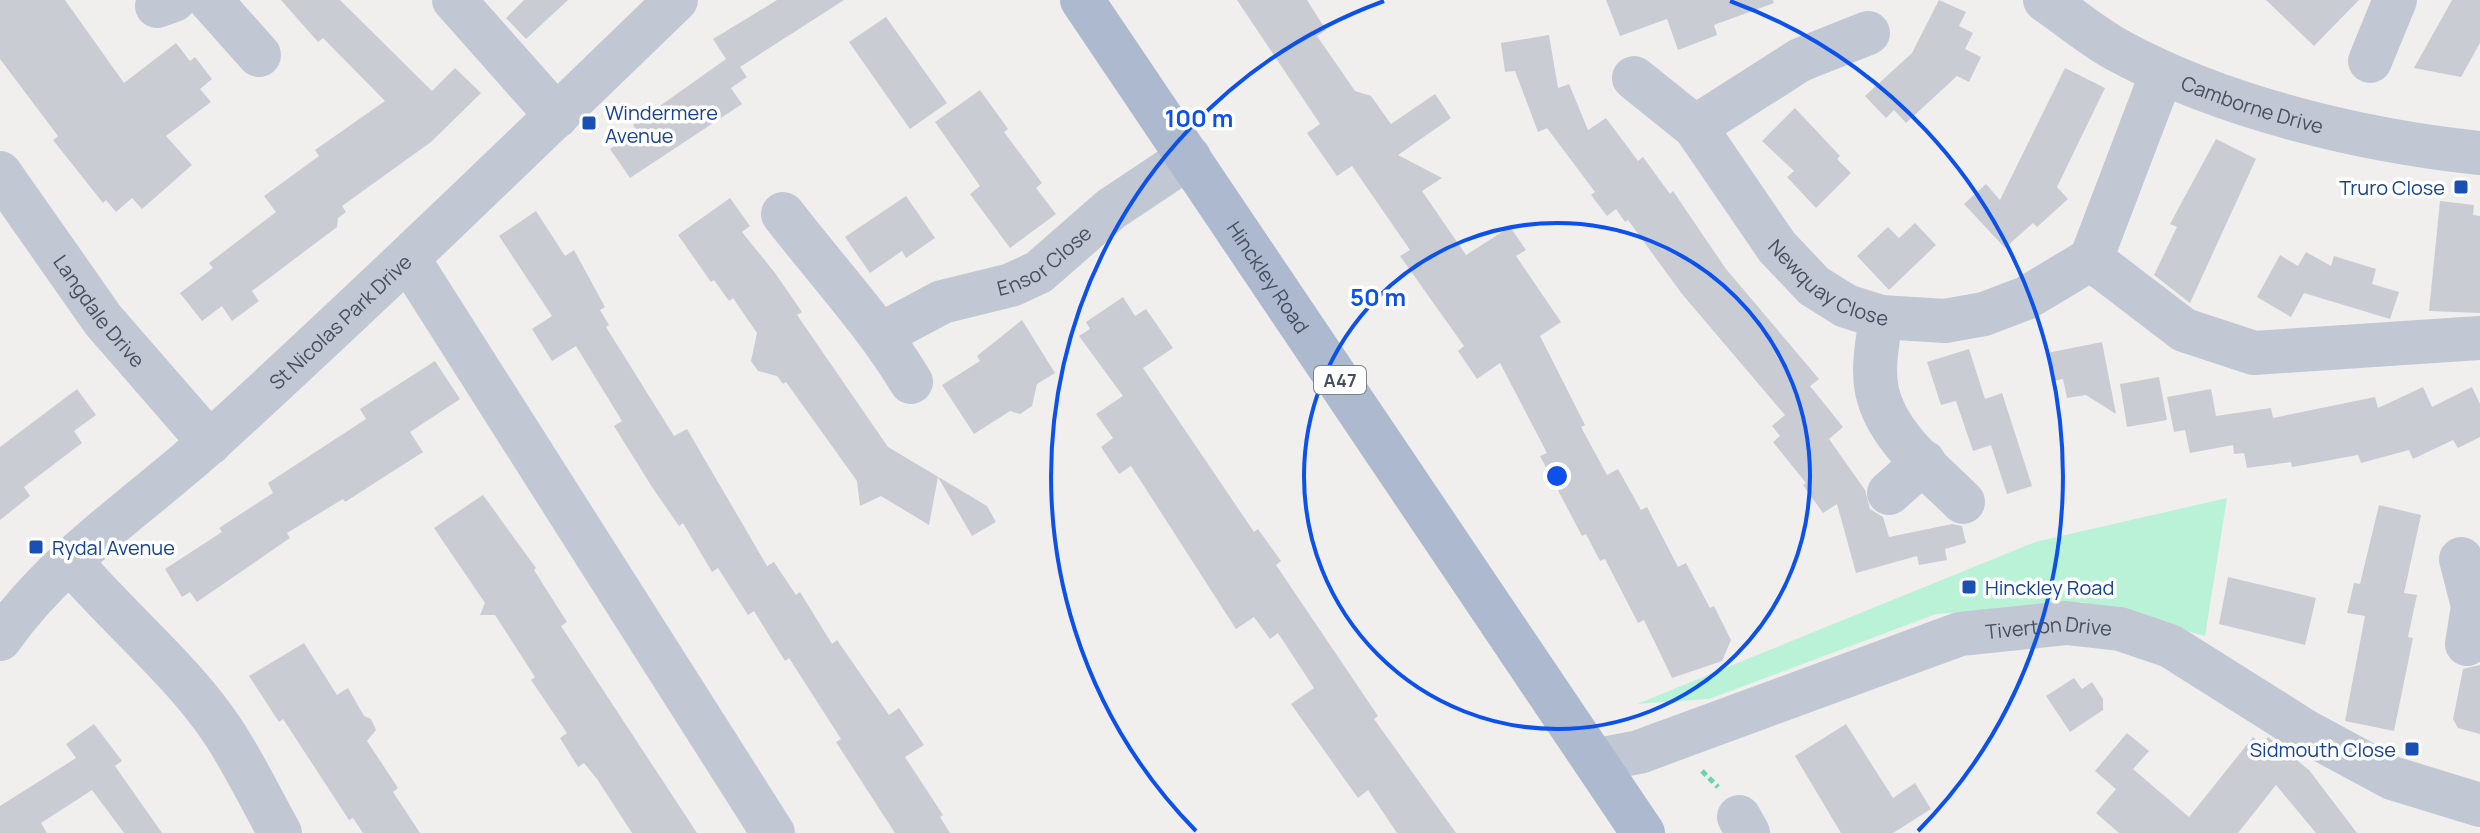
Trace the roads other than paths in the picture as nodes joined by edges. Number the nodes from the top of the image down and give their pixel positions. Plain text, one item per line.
1 (210, 0) edge
2 (454, 0) edge
3 (676, 0) edge
4 (1082, 0) edge
5 (2045, 0) edge
6 (2395, 0) edge
7 (1868, 33) dead end
8 (259, 55) dead end
9 (2370, 61) dead end
10 (2162, 73) junction
11 (1634, 78) dead end
12 (557, 116) junction
13 (1695, 127) junction
14 (2480, 153) edge
15 (1189, 157) junction
16 (0, 173) edge
17 (783, 214) dead end
18 (2091, 259) junction
19 (409, 260) junction
20 (1881, 317) junction
21 (882, 334) junction
22 (2480, 338) edge
23 (911, 382) dead end
24 (210, 443) junction
25 (1924, 462) junction
26 (1889, 493) dead end
27 (1963, 502) dead end
28 (2461, 559) dead end
29 (69, 560) junction
30 (2473, 619) edge
31 (0, 639) edge
32 (1597, 760) junction
33 (2480, 805) edge
34 (280, 833) edge
35 (773, 833) edge
36 (1643, 833) edge

1 - 8 street
2 - 12 street
3 - 12 street, St Nicolas Park Drive
4 - 15 main road, Hinckley Road / A47
5 - 10 street, Camborne Drive
6 - 9 street
7 - 13 street
10 - 14 street, Camborne Drive
10 - 18 street
11 - 13 street, Newquay Close
12 - 19 street, St Nicolas Park Drive
13 - 20 street, Newquay Close
15 - 21 street, Ensor Close
15 - 32 main road, Hinckley Road / A47
16 - 24 street, Langdale Drive
17 - 21 street
18 - 20 street, Newquay Close
18 - 22 street
19 - 24 street, St Nicolas Park Drive
19 - 35 street
20 - 25 street
21 - 23 street
24 - 29 street, St Nicolas Park Drive
25 - 26 street
25 - 27 street
28 - 30 street
29 - 31 street, St Nicolas Park Drive
29 - 34 street
32 - 33 street, Tiverton Drive
32 - 36 main road, Hinckley Road / A47

